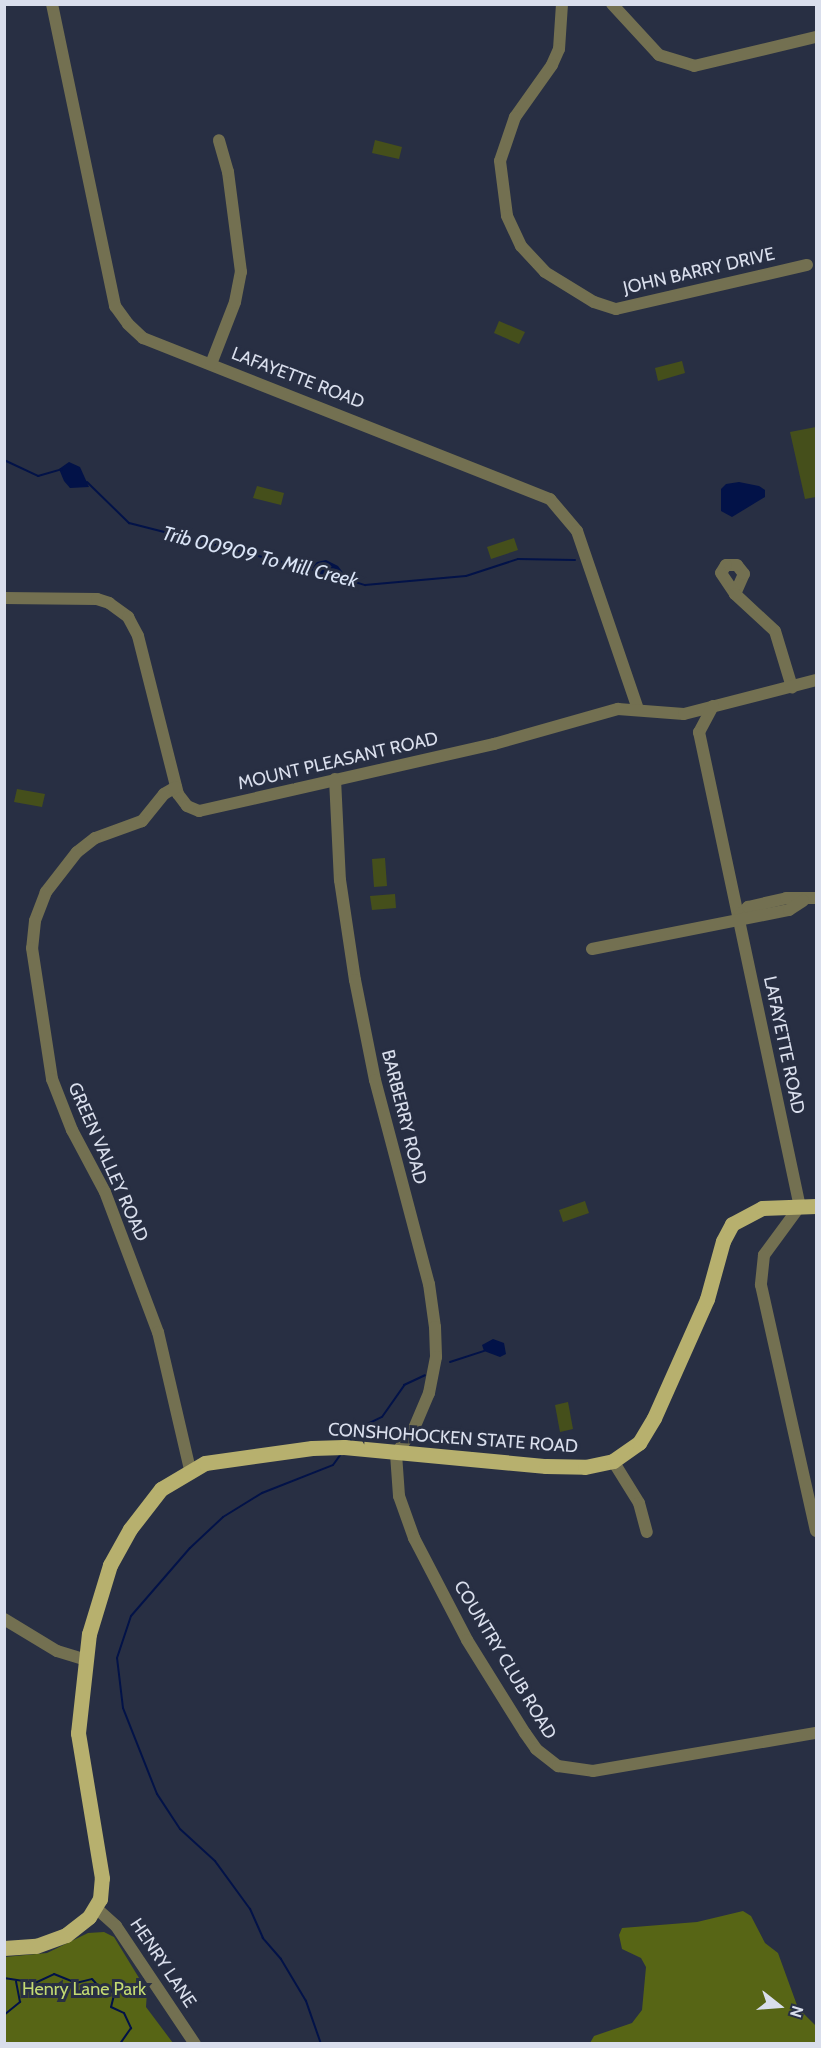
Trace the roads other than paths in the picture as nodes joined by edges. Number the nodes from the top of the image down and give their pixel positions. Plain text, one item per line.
1 (52, 4) edge
2 (562, 4) edge
3 (612, 4) edge
4 (816, 38) edge
5 (219, 140) dead end
6 (807, 265) dead end
7 (211, 364) junction
8 (735, 594) dead end
9 (4, 598) edge
10 (816, 680) edge
11 (792, 687) junction
12 (713, 706) junction
13 (638, 709) junction
14 (677, 714) junction
15 (699, 732) junction
16 (335, 778) junction
17 (176, 787) junction
18 (816, 898) edge
19 (738, 918) junction
20 (592, 949) dead end
21 (800, 1206) junction
22 (816, 1206) edge
23 (396, 1454) junction
24 (613, 1461) junction
25 (190, 1470) junction
26 (816, 1531) edge
27 (647, 1532) dead end
28 (4, 1619) edge
29 (86, 1660) junction
30 (816, 1733) edge
31 (96, 1908) junction
32 (4, 1948) edge
33 (195, 2043) edge

1 - 7 street, LAFAYETTE ROAD
2 - 6 street, JOHN BARRY DRIVE
3 - 4 street
5 - 7 street
7 - 13 street, LAFAYETTE ROAD
8 - 11 street
9 - 17 street, MOUNT PLEASANT ROAD
10 - 11 street, MOUNT PLEASANT ROAD
11 - 12 street, MOUNT PLEASANT ROAD
12 - 14 street, MOUNT PLEASANT ROAD
12 - 15 street
13 - 14 street, MOUNT PLEASANT ROAD
13 - 16 street, MOUNT PLEASANT ROAD
14 - 15 street
15 - 19 street, LAFAYETTE ROAD
16 - 17 street, MOUNT PLEASANT ROAD
16 - 23 street, BARBERRY ROAD
17 - 25 street, GREEN VALLEY ROAD
18 - 19 street
19 - 20 street
19 - 21 street, LAFAYETTE ROAD
21 - 22 main road, CONSHOHOCKEN STATE ROAD
21 - 24 main road, CONSHOHOCKEN STATE ROAD
21 - 26 street
23 - 24 main road, CONSHOHOCKEN STATE ROAD
23 - 25 main road, CONSHOHOCKEN STATE ROAD
23 - 30 street, COUNTRY CLUB ROAD
24 - 27 street
25 - 29 main road, CONSHOHOCKEN STATE ROAD
28 - 29 street
29 - 31 main road, CONSHOHOCKEN STATE ROAD
31 - 32 main road
31 - 33 street, HENRY LANE

